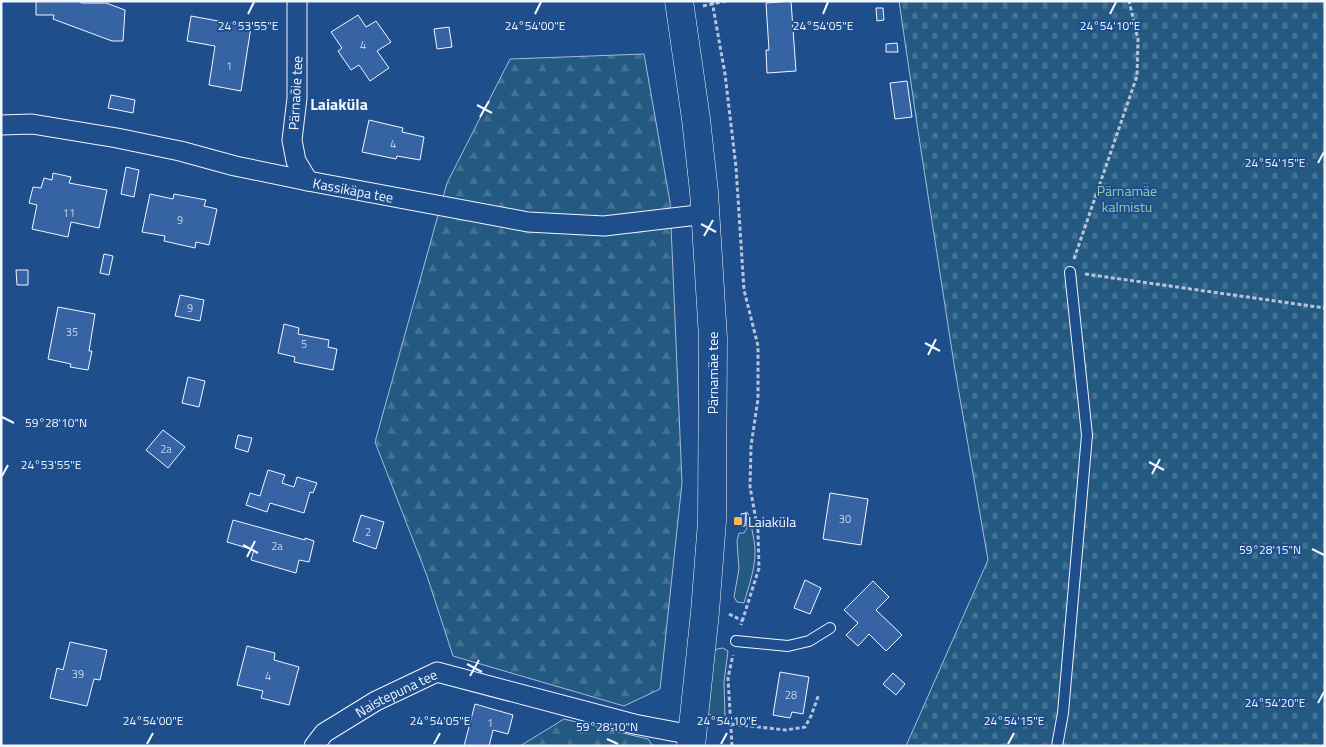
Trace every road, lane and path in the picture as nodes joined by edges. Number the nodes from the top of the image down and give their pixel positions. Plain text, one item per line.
1 (297, 1) edge
2 (679, 1) edge
3 (712, 1) edge
4 (1129, 1) edge
5 (1, 124) edge
6 (308, 182) junction
7 (706, 214) junction
8 (1070, 272) junction
9 (1325, 308) edge
10 (729, 614) dead end
11 (743, 621) junction
12 (830, 628) dead end
13 (736, 641) junction
14 (818, 694) dead end
15 (731, 724) junction
16 (691, 740) edge
17 (314, 746) edge
18 (732, 746) edge
19 (1057, 746) edge

1 - 6 street, Pärnaõie tee
2 - 7 main road, Pärnamäe tee
3 - 11 path
4 - 8 path
5 - 6 street, Kassikäpa tee
6 - 7 street, Kassikäpa tee
7 - 16 main road, Pärnamäe tee
8 - 9 path
8 - 19 lane
10 - 11 path
11 - 13 path
12 - 13 lane
13 - 15 path
14 - 15 path
15 - 18 path
16 - 17 street, Naistepuna tee

